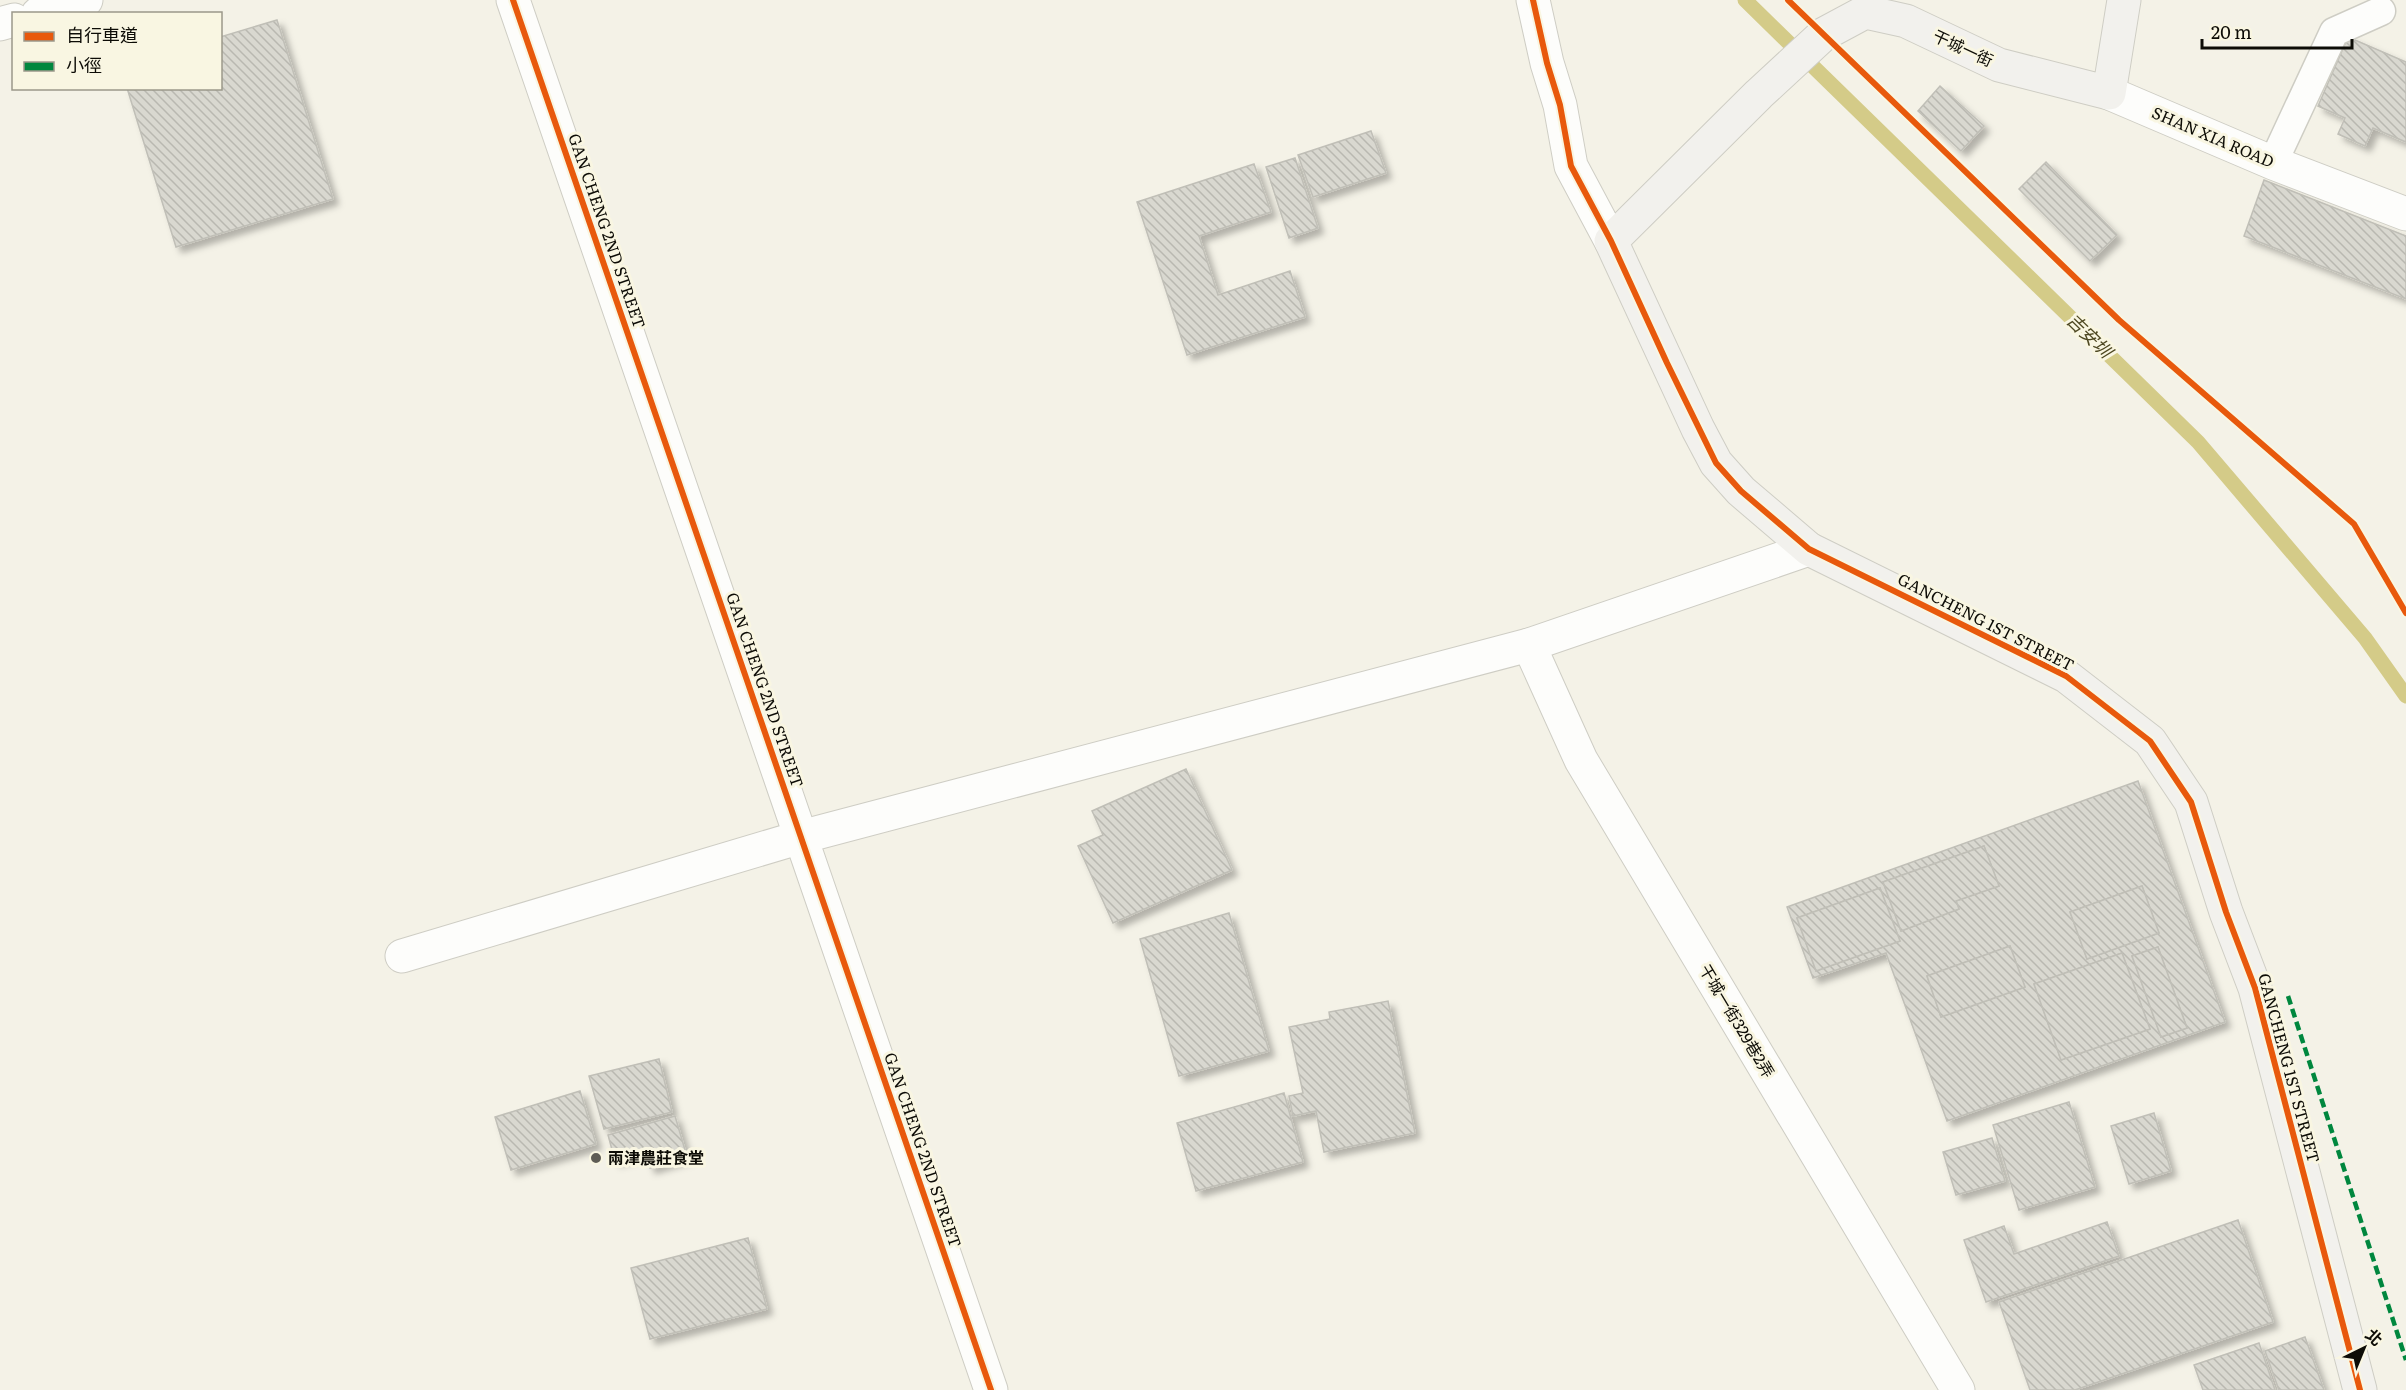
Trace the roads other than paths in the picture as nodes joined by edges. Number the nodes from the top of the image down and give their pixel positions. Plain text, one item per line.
1 (86, 0) edge
2 (513, 0) edge
3 (1533, 0) edge
4 (2124, 0) edge
5 (2381, 11) dead end
6 (45, 12) edge
7 (2109, 93) junction
8 (2273, 163) junction
9 (2406, 214) edge
10 (1611, 241) junction
11 (1809, 549) junction
12 (1528, 645) junction
13 (801, 837) junction
14 (402, 956) dead end
15 (991, 1390) edge
16 (1958, 1390) edge
17 (2360, 1390) edge

1 - 6 street
2 - 13 street, GAN CHENG 2ND STREET
3 - 10 street
4 - 7 street
5 - 8 lane
7 - 8 street, SHAN XIA ROAD
7 - 10 street, 干城一街
8 - 9 street, SHAN XIA ROAD
10 - 11 street, GANCHENG 1ST STREET
11 - 12 street
11 - 17 street, GANCHENG 1ST STREET
12 - 13 street
12 - 16 street, 干城一街329巷2弄
13 - 14 street
13 - 15 street, GAN CHENG 2ND STREET

